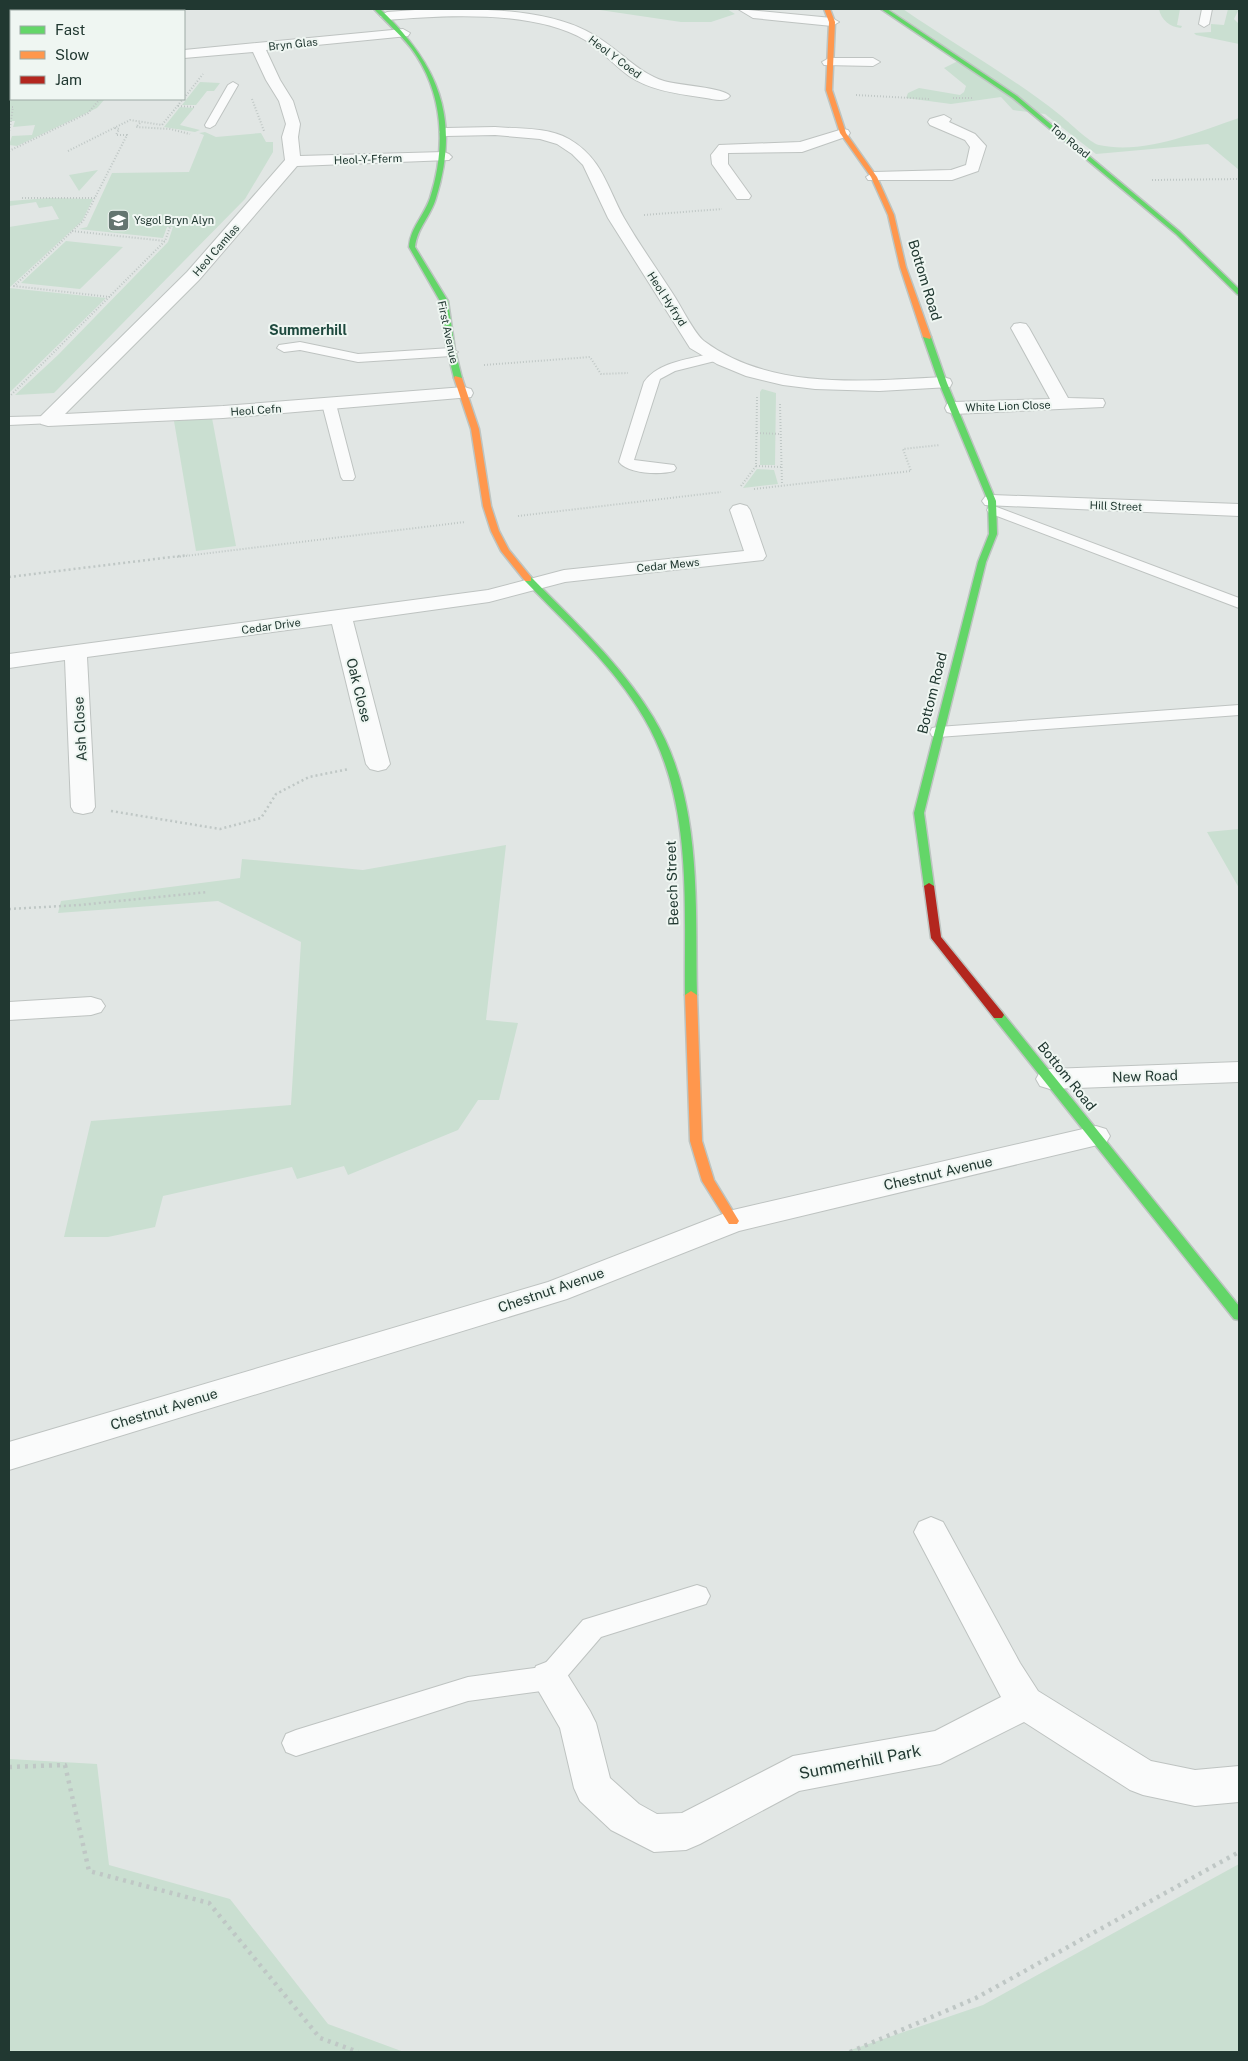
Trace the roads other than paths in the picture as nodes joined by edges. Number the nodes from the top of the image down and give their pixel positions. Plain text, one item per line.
1 (745, 9) edge
2 (827, 9) edge
3 (884, 9) edge
4 (1208, 9) edge
5 (382, 12) edge
6 (832, 22) junction
7 (1204, 24) dead end
8 (403, 33) junction
9 (258, 47) junction
10 (185, 54) edge
11 (829, 62) junction
12 (873, 62) dead end
13 (232, 85) road end
14 (723, 96) dead end
15 (934, 122) dead end
16 (210, 125) road end
17 (446, 132) junction
18 (843, 133) junction
19 (444, 157) junction
20 (292, 161) junction
21 (973, 168) junction
22 (988, 175) dead end
23 (874, 177) junction
24 (744, 196) road end
25 (1239, 293) edge
26 (1020, 328) dead end
27 (284, 348) dead end
28 (451, 352) junction
29 (714, 357) junction
30 (943, 383) junction
31 (464, 393) junction
32 (1096, 403) dead end
33 (329, 404) junction
34 (1062, 404) junction
35 (954, 408) junction
36 (48, 420) junction
37 (9, 421) edge
38 (669, 468) dead end
39 (348, 476) dead end
40 (739, 500) road end
41 (994, 506) junction
42 (1239, 510) edge
43 (533, 584) junction
44 (1239, 603) edge
45 (341, 617) junction
46 (76, 652) junction
47 (9, 661) edge
48 (1239, 710) edge
49 (938, 732) junction
50 (378, 764) road end
51 (83, 807) road end
52 (91, 1006) dead end
53 (9, 1011) edge
54 (1239, 1072) edge
55 (1050, 1079) junction
56 (1096, 1136) junction
57 (733, 1221) junction
58 (1239, 1315) edge
59 (9, 1456) edge
60 (931, 1532) dead end
61 (696, 1596) dead end
62 (549, 1678) junction
63 (1016, 1689) junction
64 (296, 1744) dead end
65 (1239, 1784) edge

1 - 6 street
2 - 6 street, Bottom Road
3 - 25 street, Top Road
4 - 7 lane
5 - 8 street, First Avenue
5 - 14 street, Heol Y Coed
6 - 11 street, Bottom Road
8 - 9 street, Bryn Glas
8 - 17 street, First Avenue
9 - 10 street, Bryn Glas
9 - 20 street
11 - 12 street
11 - 18 street, Bottom Road
13 - 16 lane
15 - 21 street
17 - 19 street, First Avenue
17 - 29 street, Heol Hyfryd
18 - 23 street, Bottom Road
18 - 24 street
19 - 20 street, Heol-Y-Fferm
19 - 28 street, First Avenue
20 - 36 street, Heol Camlas
21 - 22 street
21 - 23 street
23 - 30 street, Bottom Road
26 - 34 street, White Lion Close
27 - 28 lane
28 - 31 street, First Avenue
29 - 30 street, Heol Hyfryd
29 - 38 lane
30 - 35 street, Bottom Road
31 - 33 street, Heol Cefn
31 - 43 street, First Avenue
32 - 34 street, White Lion Close
33 - 36 street, Heol Cefn
33 - 39 lane
34 - 35 street, White Lion Close
35 - 41 street, Bottom Road
36 - 37 lane
40 - 43 street, Cedar Mews
41 - 42 street, Hill Street
41 - 44 lane
41 - 49 street, Bottom Road
43 - 45 street, Cedar Drive
43 - 57 street, Beech Street
45 - 46 street, Cedar Drive
45 - 50 street, Oak Close
46 - 47 street, Cedar Drive
46 - 51 street, Ash Close
48 - 49 lane
49 - 55 street, Bottom Road
52 - 53 street
54 - 55 street, New Road
55 - 56 street, Bottom Road
56 - 57 street, Chestnut Avenue
56 - 58 street, Bottom Road
57 - 59 street, Chestnut Avenue
60 - 63 street
61 - 62 lane
62 - 63 street, Summerhill Park
62 - 64 lane
63 - 65 street

